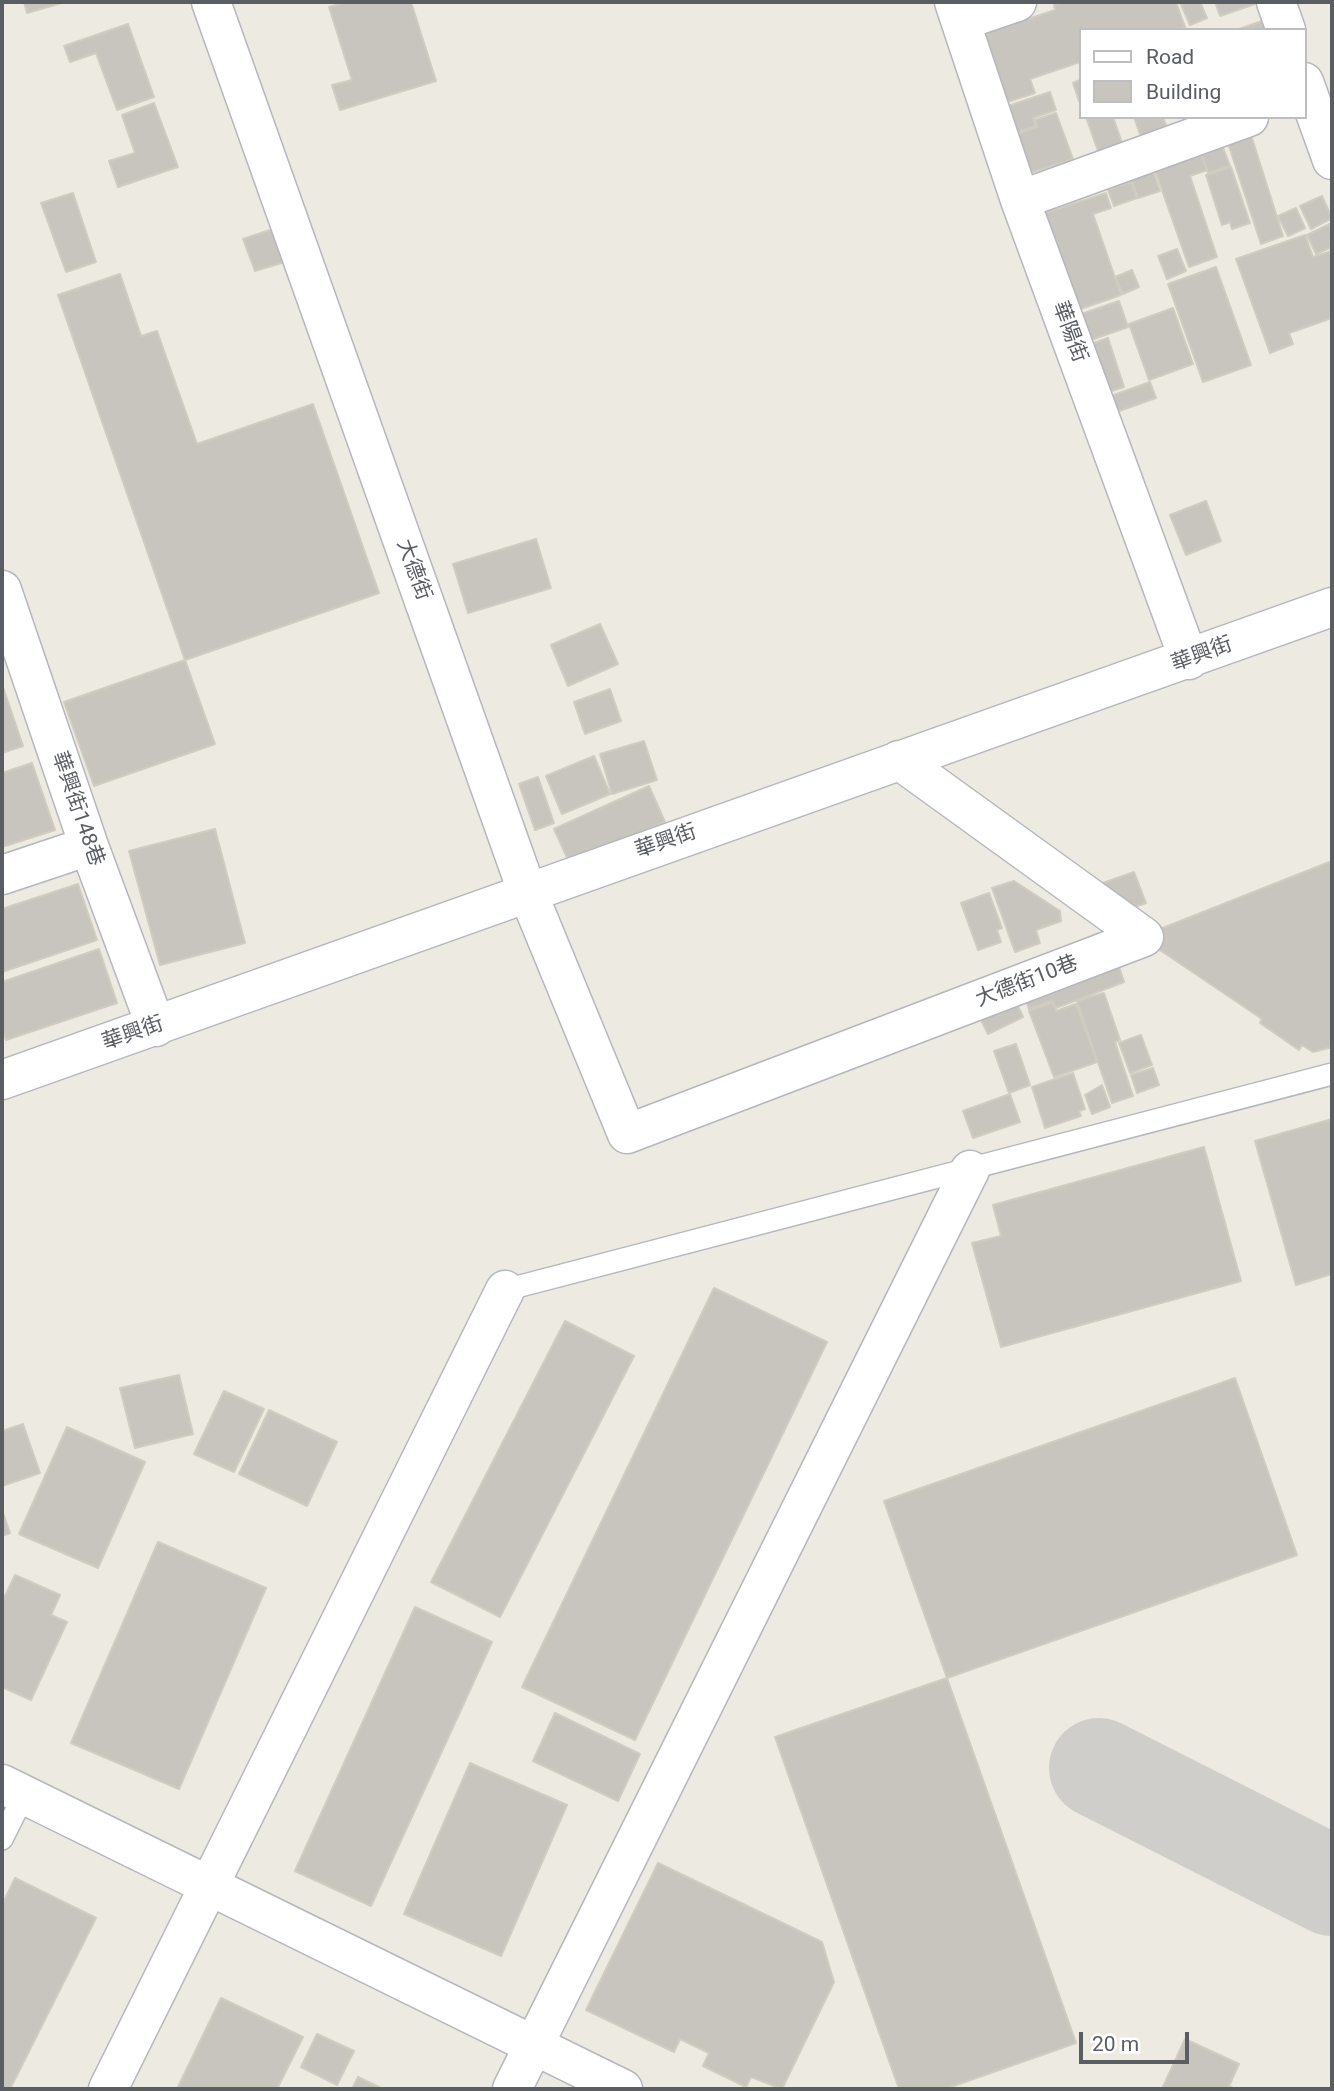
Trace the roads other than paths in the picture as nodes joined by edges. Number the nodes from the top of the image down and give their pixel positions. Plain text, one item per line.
1 (211, 2) edge
2 (1017, 2) edge
3 (1276, 2) edge
4 (958, 12) edge
5 (1285, 28) edge
6 (1306, 91) edge
7 (1243, 119) edge
8 (1332, 160) edge
9 (1020, 200) junction
10 (2, 590) edge
11 (1332, 607) edge
12 (9, 632) edge
13 (1189, 660) junction
14 (899, 760) junction
15 (89, 846) junction
16 (2, 875) edge
17 (527, 891) junction
18 (156, 1027) junction
19 (1332, 1074) edge
20 (2, 1080) edge
21 (627, 1135) joint
22 (970, 1170) junction
23 (505, 1290) joint
24 (13, 1789) edge
25 (2, 1839) edge
26 (209, 1885) junction
27 (534, 2045) junction
28 (108, 2089) edge
29 (512, 2089) edge
30 (623, 2089) edge

1 - 17 street, 大德街
2 - 4 street
3 - 5 street
4 - 9 street, 華陽街
6 - 8 street
7 - 9 street
9 - 13 street, 華陽街
10 - 12 street, 華興街148巷
11 - 13 street, 華興街
12 - 15 street, 華興街148巷
13 - 14 street, 華興街
14 - 17 street, 華興街
14 - 21 street, 大德街10巷
15 - 16 street
15 - 18 street, 華興街148巷
17 - 18 street, 華興街
17 - 21 street, 大德街
18 - 20 street, 華興街
19 - 22 lane
22 - 23 lane
22 - 27 street
23 - 26 street
24 - 25 lane
24 - 26 street
26 - 27 street
26 - 28 street
27 - 29 street
27 - 30 street

